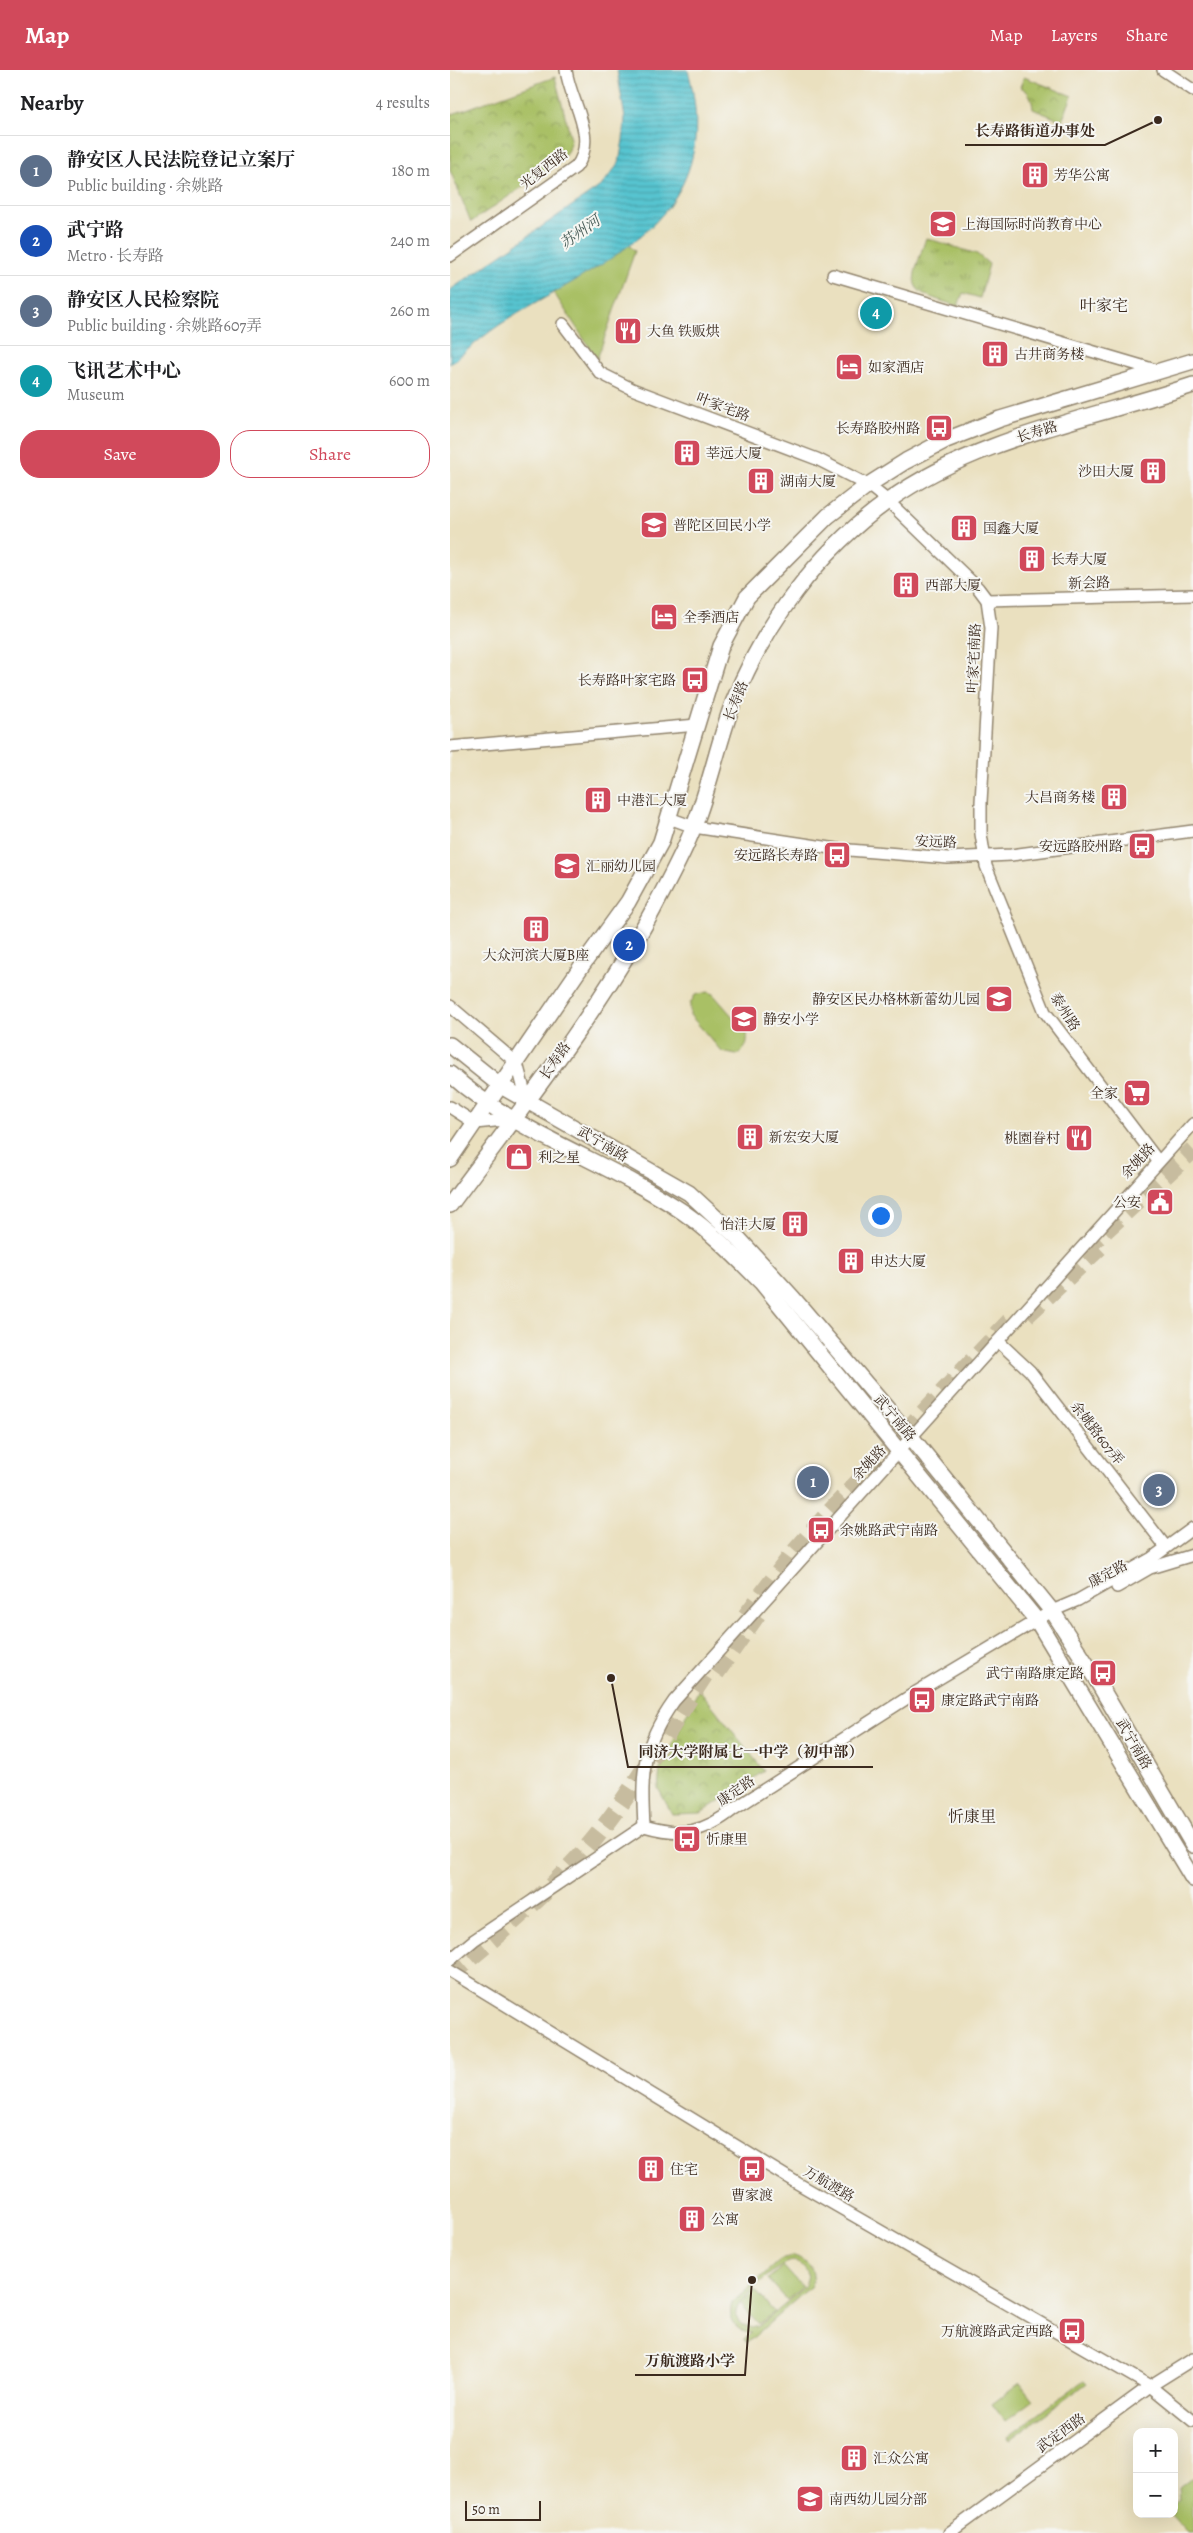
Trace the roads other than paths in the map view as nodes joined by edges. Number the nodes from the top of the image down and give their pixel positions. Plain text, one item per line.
1 (566, 70) edge
2 (1163, 70) edge
3 (1191, 84) edge
4 (450, 256) edge
5 (833, 275) dead end
6 (563, 324) dead end
7 (1193, 361) edge
8 (1160, 372) junction
9 (1193, 385) edge
10 (868, 485) junction
11 (888, 501) junction
12 (1193, 595) edge
13 (987, 600) junction
14 (697, 725) junction
15 (450, 748) edge
16 (681, 823) junction
17 (1193, 831) edge
18 (984, 858) junction
19 (450, 1006) edge
20 (450, 1046) edge
21 (517, 1063) junction
22 (450, 1074) edge
23 (501, 1086) junction
24 (527, 1101) junction
25 (488, 1103) junction
26 (450, 1107) edge
27 (514, 1119) junction
28 (475, 1123) junction
29 (1193, 1124) edge
30 (450, 1159) edge
31 (1158, 1161) junction
32 (450, 1204) edge
33 (998, 1341) junction
34 (912, 1438) junction
35 (898, 1454) junction
36 (1193, 1528) edge
37 (1166, 1547) junction
38 (1193, 1555) edge
39 (1054, 1613) junction
40 (1038, 1622) junction
41 (644, 1826) junction
42 (1193, 1845) edge
43 (1193, 1879) edge
44 (450, 1960) edge
45 (450, 1971) edge
46 (1193, 2359) edge
47 (1150, 2386) junction
48 (1193, 2421) edge
49 (949, 2533) edge

1 - 4 street, 光复西路
2 - 3 street
5 - 8 street
6 - 10 street, 叶家宅路
7 - 8 main road, 长寿路
8 - 10 main road, 长寿路
9 - 11 main road, 长寿路
10 - 11 street, 叶家宅路
10 - 14 main road, 长寿路
11 - 13 street
11 - 16 main road, 长寿路
12 - 13 street, 新会路
13 - 18 street, 叶家宅南路
14 - 15 street
14 - 16 main road, 长寿路
16 - 18 street, 安远路
16 - 21 main road, 长寿路
16 - 24 main road, 长寿路
17 - 18 street, 安远路
18 - 31 street, 泰州路
19 - 21 street
20 - 23 main road, 武宁南路
21 - 23 main road, 长寿路
21 - 24 street
22 - 25 main road, 武宁南路
23 - 24 main road, 武宁南路
23 - 25 main road, 长寿路
24 - 27 main road, 长寿路
24 - 34 main road, 武宁南路
25 - 27 main road, 武宁南路
25 - 28 main road, 长寿路
26 - 28 street
27 - 28 street
27 - 32 main road, 长寿路
27 - 35 main road, 武宁南路
28 - 30 main road, 长寿路
29 - 31 street, 余姚路
31 - 33 street, 余姚路
33 - 34 street, 余姚路
33 - 37 street, 余姚路607弄
34 - 35 street, 余姚路
34 - 39 main road, 武宁南路
35 - 40 main road, 武宁南路
35 - 41 street, 余姚路
36 - 37 street, 康定路
37 - 39 street, 康定路
38 - 39 street, 康定路
39 - 40 street, 康定路
39 - 42 main road, 武宁南路
40 - 41 street, 康定路
40 - 43 main road, 武宁南路
41 - 44 street
45 - 47 street, 万航渡路
46 - 47 street, 武定西路
47 - 48 street, 万航渡路
47 - 49 street, 武定西路

